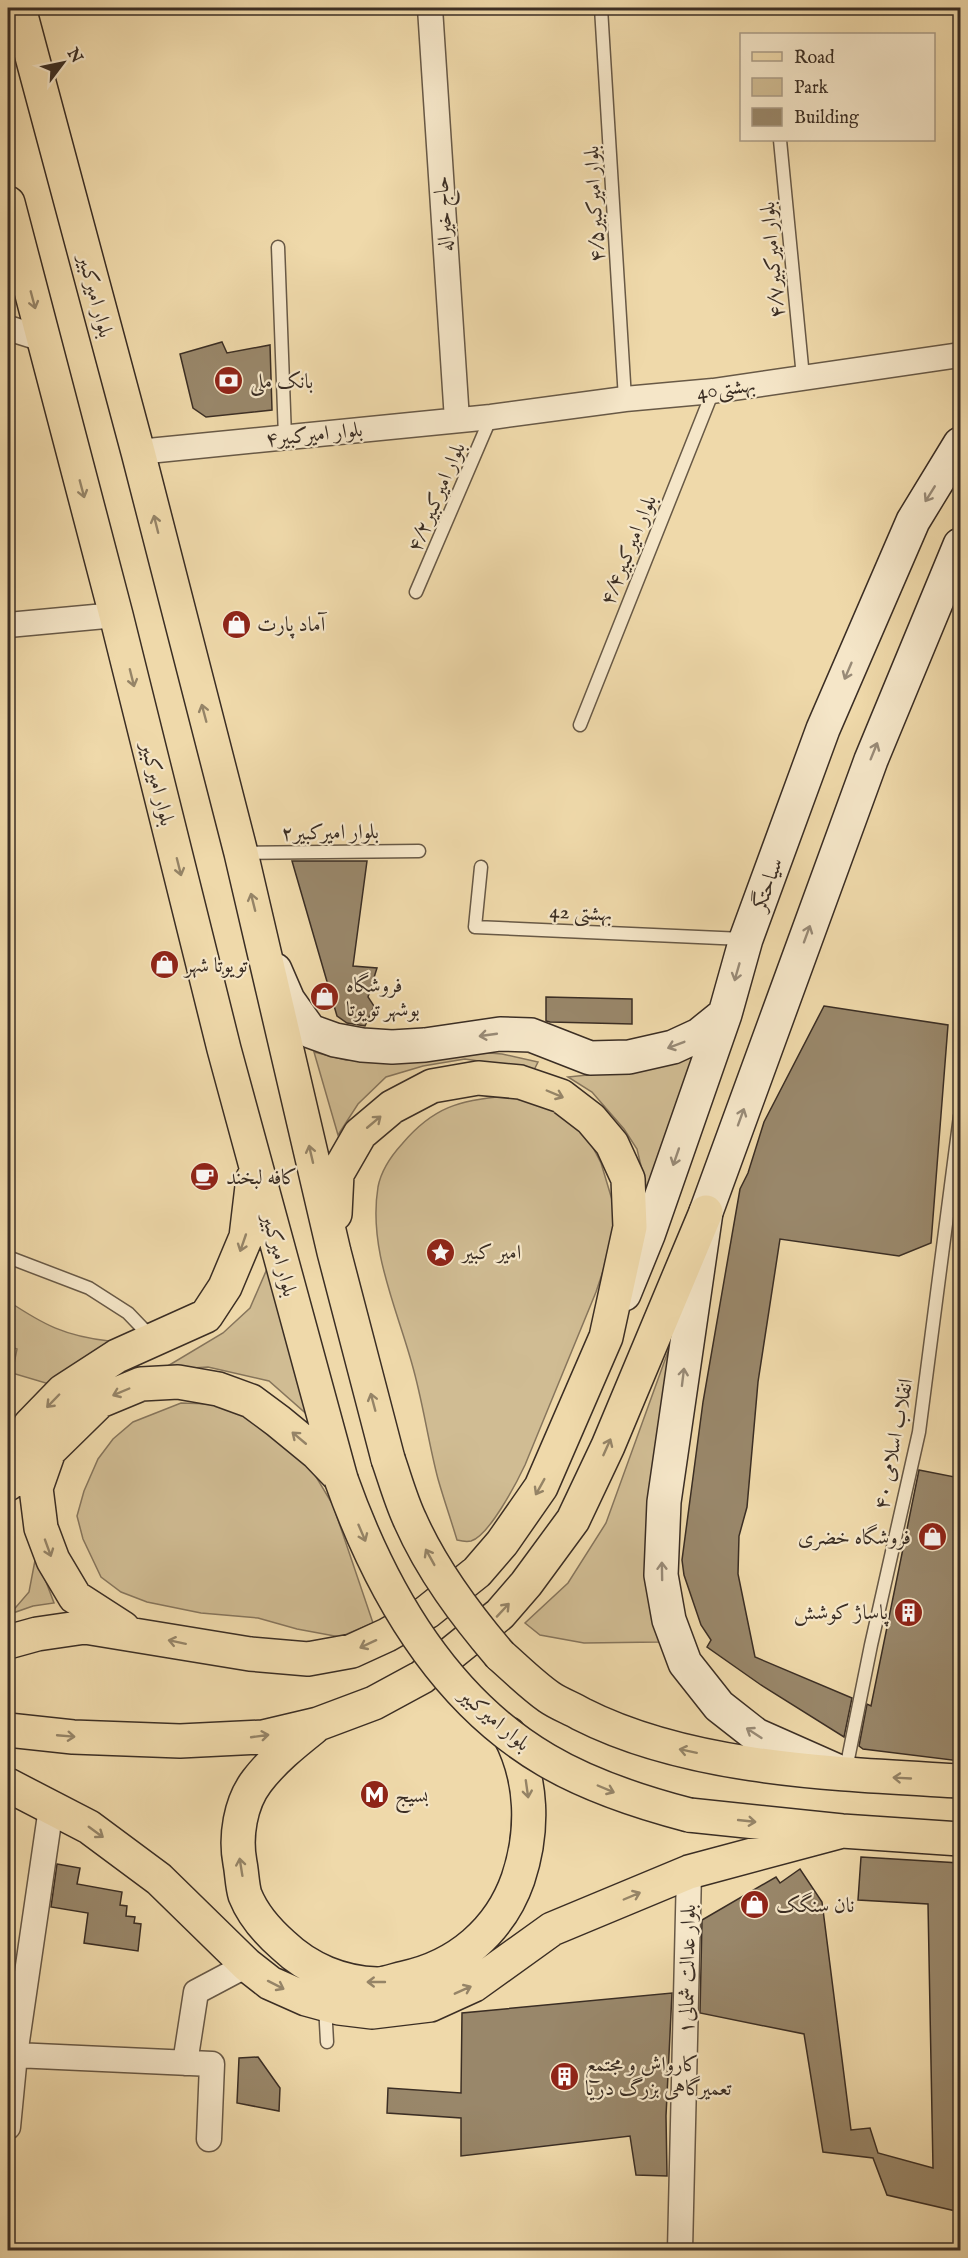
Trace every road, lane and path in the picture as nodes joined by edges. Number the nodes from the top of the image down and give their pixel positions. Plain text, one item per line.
1 (19, 8) edge
2 (430, 8) edge
3 (601, 8) edge
4 (780, 141) edge
5 (8, 203) edge
6 (278, 247) dead end
7 (8, 328) edge
8 (43, 339) junction
9 (960, 355) edge
10 (803, 377) junction
11 (713, 391) junction
12 (625, 399) junction
13 (491, 417) junction
14 (457, 420) junction
15 (285, 437) junction
16 (960, 444) edge
17 (138, 452) junction
18 (960, 545) edge
19 (416, 592) dead end
20 (116, 615) junction
21 (8, 625) edge
22 (580, 725) dead end
23 (419, 851) dead end
24 (241, 853) junction
25 (481, 867) dead end
26 (746, 939) junction
27 (264, 945) junction
28 (725, 1014) junction
29 (960, 1116) edge
30 (255, 1164) junction
31 (706, 1212) junction
32 (334, 1252) junction
33 (8, 1257) edge
34 (606, 1337) junction
35 (154, 1340) junction
36 (341, 1479) junction
37 (8, 1484) edge
38 (132, 1634) junction
39 (8, 1642) edge
40 (318, 1724) junction
41 (8, 1730) edge
42 (509, 1734) junction
43 (845, 1775) junction
44 (960, 1781) edge
45 (8, 1785) edge
46 (51, 1808) junction
47 (842, 1831) junction
48 (960, 1839) edge
49 (689, 1872) junction
50 (247, 1965) junction
51 (325, 2004) junction
52 (327, 2042) dead end
53 (15, 2055) junction
54 (185, 2063) junction
55 (8, 2127) edge
56 (209, 2139) dead end
57 (686, 2249) edge

1 - 17 main road, بلوار امیرکبیر
2 - 14 street, حاج خیراله
3 - 12 lane, بلوار امیرکبیر۴/۵
4 - 10 lane, بلوار امیرکبیر۴/۷
5 -> 8 main road, بلوار امیرکبیر
6 - 15 lane
7 - 8 street
8 -> 20 main road, بلوار امیرکبیر
9 - 10 street, 40بهشتی
10 - 11 street, 40بهشتی
11 - 12 street, 40بهشتی
11 - 22 lane, بلوار امیرکبیر۴/۴
12 - 13 street, 40بهشتی
13 - 14 street, ۴بلوار امیرکبیر
13 - 19 lane, بلوار امیرکبیر۴/۲
14 - 15 street, ۴بلوار امیرکبیر
15 - 17 street, ۴بلوار امیرکبیر
16 -> 26 main road, سیاحتگر
24 -> 17 main road, بلوار امیرکبیر
31 -> 18 main road
20 - 21 street
20 -> 30 main road, بلوار امیرکبیر
23 - 24 lane, ۲بلوار امیرکبیر
27 -> 24 main road, بلوار امیرکبیر
25 - 26 lane, 42 بهشتی
26 -> 28 main road, سیاحتگر
28 -> 27 main road
32 -> 27 main road, بلوار امیرکبیر
28 -> 34 main road, سیاحتگر
29 - 43 lane, انقلاب اسلامی ۴۰
30 -> 35 main road
30 - 36 main road, بلوار امیرکبیر
40 -> 31 main road
43 -> 31 main road
32 -> 34 main road
43 -> 32 main road, بلوار امیرکبیر, bridge
33 - 35 lane
34 -> 38 main road
35 -> 37 main road
36 -> 38 main road
36 -> 42 main road, بلوار امیرکبیر, bridge
38 - 39 main road
41 -> 40 main road
42 -> 40 main road
42 -> 47 main road, بلوار امیرکبیر, bridge
44 -> 43 main road
45 - 46 main road
46 -> 50 main road
46 - 53 street
47 - 48 main road, بلوار امیرکبیر
47 - 49 main road
51 -> 49 main road
49 - 57 street, بلوار عدالت شمالی۱
50 -> 51 main road
50 - 54 street
51 - 52 lane
53 - 54 street
53 - 55 street
54 - 56 street

